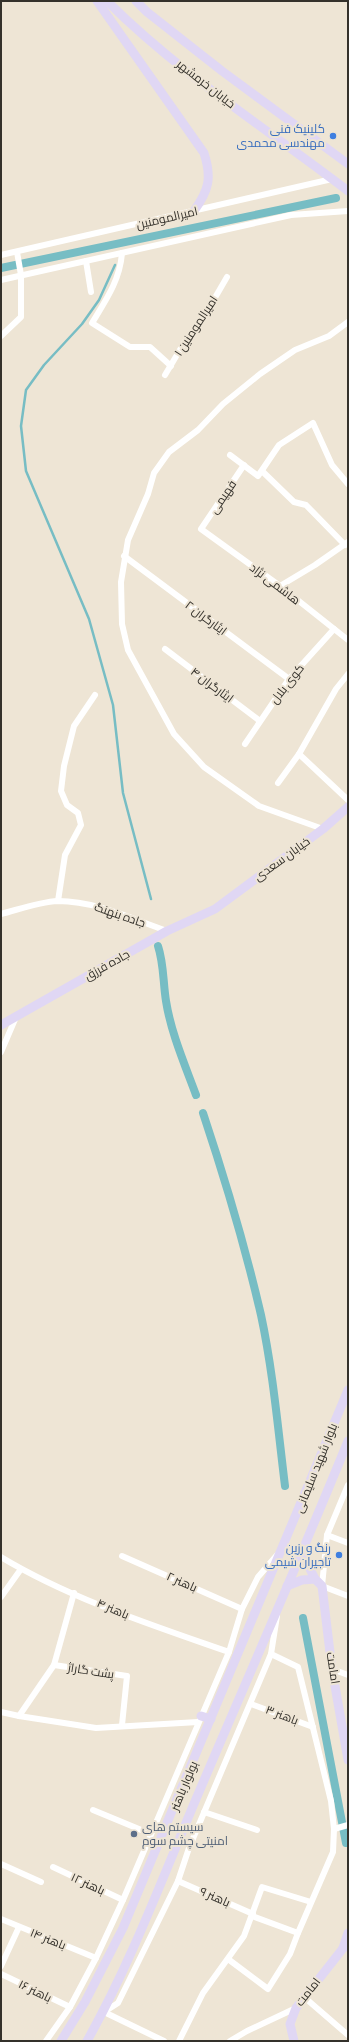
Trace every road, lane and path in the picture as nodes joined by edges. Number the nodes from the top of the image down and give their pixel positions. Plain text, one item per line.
1 (96, 1) edge
2 (107, 1) edge
3 (136, 1) edge
4 (348, 164) edge
5 (332, 179) junction
6 (348, 190) edge
7 (194, 211) junction
8 (348, 211) edge
9 (17, 252) junction
10 (122, 253) junction
11 (1, 255) edge
12 (86, 261) junction
13 (21, 275) junction
14 (227, 277) dead end
15 (1, 280) edge
16 (91, 292) dead end
17 (348, 322) edge
18 (1, 336) edge
19 (171, 366) junction
20 (165, 375) dead end
21 (230, 455) dead end
22 (244, 465) junction
23 (260, 473) junction
24 (348, 484) edge
25 (201, 529) joint
26 (346, 543) edge
27 (124, 556) junction
28 (280, 586) junction
29 (334, 629) junction
30 (348, 640) edge
31 (165, 648) dead end
32 (348, 674) edge
33 (289, 679) junction
34 (95, 695) dead end
35 (260, 721) junction
36 (245, 744) dead end
37 (299, 754) junction
38 (278, 783) dead end
39 (348, 800) edge
40 (348, 807) edge
41 (323, 829) junction
42 (58, 901) junction
43 (215, 909) joint
44 (2, 912) edge
45 (167, 931) junction
46 (16, 1016) junction
47 (1, 1025) edge
48 (1, 1052) edge
49 (348, 1390) edge
50 (348, 1441) edge
51 (348, 1485) edge
52 (327, 1535) junction
53 (348, 1543) edge
54 (284, 1546) junction
55 (302, 1553) junction
56 (122, 1556) dead end
57 (1, 1557) edge
58 (21, 1569) junction
59 (314, 1579) junction
60 (287, 1586) junction
61 (322, 1586) junction
62 (74, 1593) junction
63 (348, 1596) edge
64 (1, 1597) edge
65 (279, 1608) junction
66 (242, 1609) junction
67 (229, 1652) junction
68 (271, 1654) junction
69 (54, 1665) junction
70 (332, 1669) junction
71 (348, 1675) edge
72 (251, 1704) junction
73 (1, 1712) edge
74 (19, 1716) junction
75 (199, 1719) junction
76 (212, 1719) junction
77 (122, 1726) junction
78 (313, 1727) junction
79 (348, 1760) edge
80 (190, 1773) junction
81 (205, 1779) junction
82 (183, 1787) junction
83 (199, 1792) junction
84 (93, 1810) dead end
85 (204, 1812) junction
86 (348, 1825) edge
87 (336, 1827) junction
88 (257, 1830) dead end
89 (151, 1834) junction
90 (1, 1864) edge
91 (53, 1867) dead end
92 (178, 1881) junction
93 (41, 1882) dead end
94 (123, 1900) junction
95 (311, 1902) junction
96 (252, 1915) junction
97 (1, 1919) edge
98 (19, 1927) junction
99 (298, 1933) junction
100 (348, 1933) edge
101 (141, 1935) junction
102 (150, 1939) junction
103 (346, 1949) edge
104 (96, 1958) junction
105 (228, 1959) junction
106 (1, 1966) edge
107 (1, 1974) edge
108 (304, 1997) junction
109 (70, 2007) junction
110 (296, 2008) junction
111 (104, 2012) junction
112 (348, 2035) edge
113 (46, 2041) edge
114 (61, 2041) edge
115 (87, 2041) edge
116 (164, 2041) edge
117 (179, 2041) edge
118 (230, 2041) edge
119 (294, 2041) edge

1 - 7 main road
2 - 5 main road, خیابان خرمشهر
3 - 4 main road, خیابان خرمشهر
5 - 6 main road, خیابان خرمشهر
5 - 7 street, امیرالمومنین
7 - 9 street, امیرالمومنین
8 - 10 street
9 - 11 street, امیرالمومنین
9 - 13 street
10 - 12 street
10 - 19 street
12 - 13 street
12 - 16 street
13 - 15 street
13 - 18 street
14 - 19 street, امیرالمومنین ۱
17 - 27 street
19 - 20 street, امیرالمومنین ۱
21 - 22 street
22 - 23 street
22 - 25 street, فهیمی
23 - 24 street
23 - 26 street
25 - 28 street, هاشمی نژاد
26 - 28 street
27 - 33 street, ایثارگران ۲
27 - 41 street
28 - 29 street, هاشمی نژاد
29 - 30 street, هاشمی نژاد
29 - 33 street, کوی بلال
31 - 35 street, ایثارگران ۴
32 - 37 street
33 - 35 street, کوی بلال
34 - 42 street
35 - 36 street, کوی بلال
37 - 38 street
37 - 39 street
40 - 41 main road, خیابان سعدی
41 - 43 main road, خیابان سعدی
42 - 44 street, جاده بنهنگ
42 - 45 street, جاده بنهنگ
43 - 45 main road, جاده فرزق
45 - 46 main road, جاده فرزق
46 - 47 main road, جاده فرزق
46 - 48 street
49 - 54 main road, بلوار شهید سلیمانی
50 - 55 main road, بلوار شهید سلیمانی
51 - 52 street
52 - 53 street
52 - 61 street
54 - 66 street
54 - 76 main road, بولوار باهنر
55 - 59 main road
55 - 60 main road, بولوار باهنر
56 - 66 street, باهنر ۲
57 - 58 street, باهنر ۴
58 - 62 street, باهنر ۴
58 - 64 street
59 - 60 main road
59 - 61 main road
60 - 65 main road, بولوار باهنر
61 - 63 street
61 - 70 main road, امامت
62 - 67 street, باهنر ۴
62 - 69 street
65 - 68 street
65 - 81 main road, بولوار باهنر
66 - 67 street
67 - 75 street
68 - 72 street
68 - 78 street
69 - 74 street
69 - 77 street, پشت گاراژ
70 - 71 street
70 - 79 main road, امامت
72 - 78 street, باهنر ۳
72 - 85 street
73 - 74 street
74 - 77 street
75 - 76 main road
75 - 77 street
75 - 89 street
76 - 80 main road, بولوار باهنر
78 - 87 street
80 - 81 main road
80 - 82 main road, بولوار باهنر
81 - 83 main road, بولوار باهنر
82 - 83 main road
82 - 114 main road, بولوار باهنر
83 - 101 main road, بولوار باهنر
84 - 89 street
85 - 88 street
85 - 92 street
86 - 87 street
87 - 95 street
89 - 94 street
90 - 93 street
91 - 94 street, باهنر ۱۲
92 - 96 street, باهنر ۹
92 - 102 street
94 - 104 street
95 - 96 street
95 - 99 street
96 - 99 street, باهنر ۹
96 - 105 street
97 - 98 street, باهنر ۱۴
98 - 104 street, باهنر ۱۴
98 - 106 street
99 - 105 street
100 - 103 main road, امامت
101 - 102 main road
101 - 111 main road, بولوار باهنر
102 - 111 street
103 - 108 main road, امامت
104 - 109 street
105 - 117 street
107 - 109 street, باهنر ۱۶
108 - 110 main road, امامت
108 - 112 street
109 - 113 street
110 - 118 street
110 - 119 main road, امامت
111 - 115 main road, بولوار باهنر
111 - 116 street

